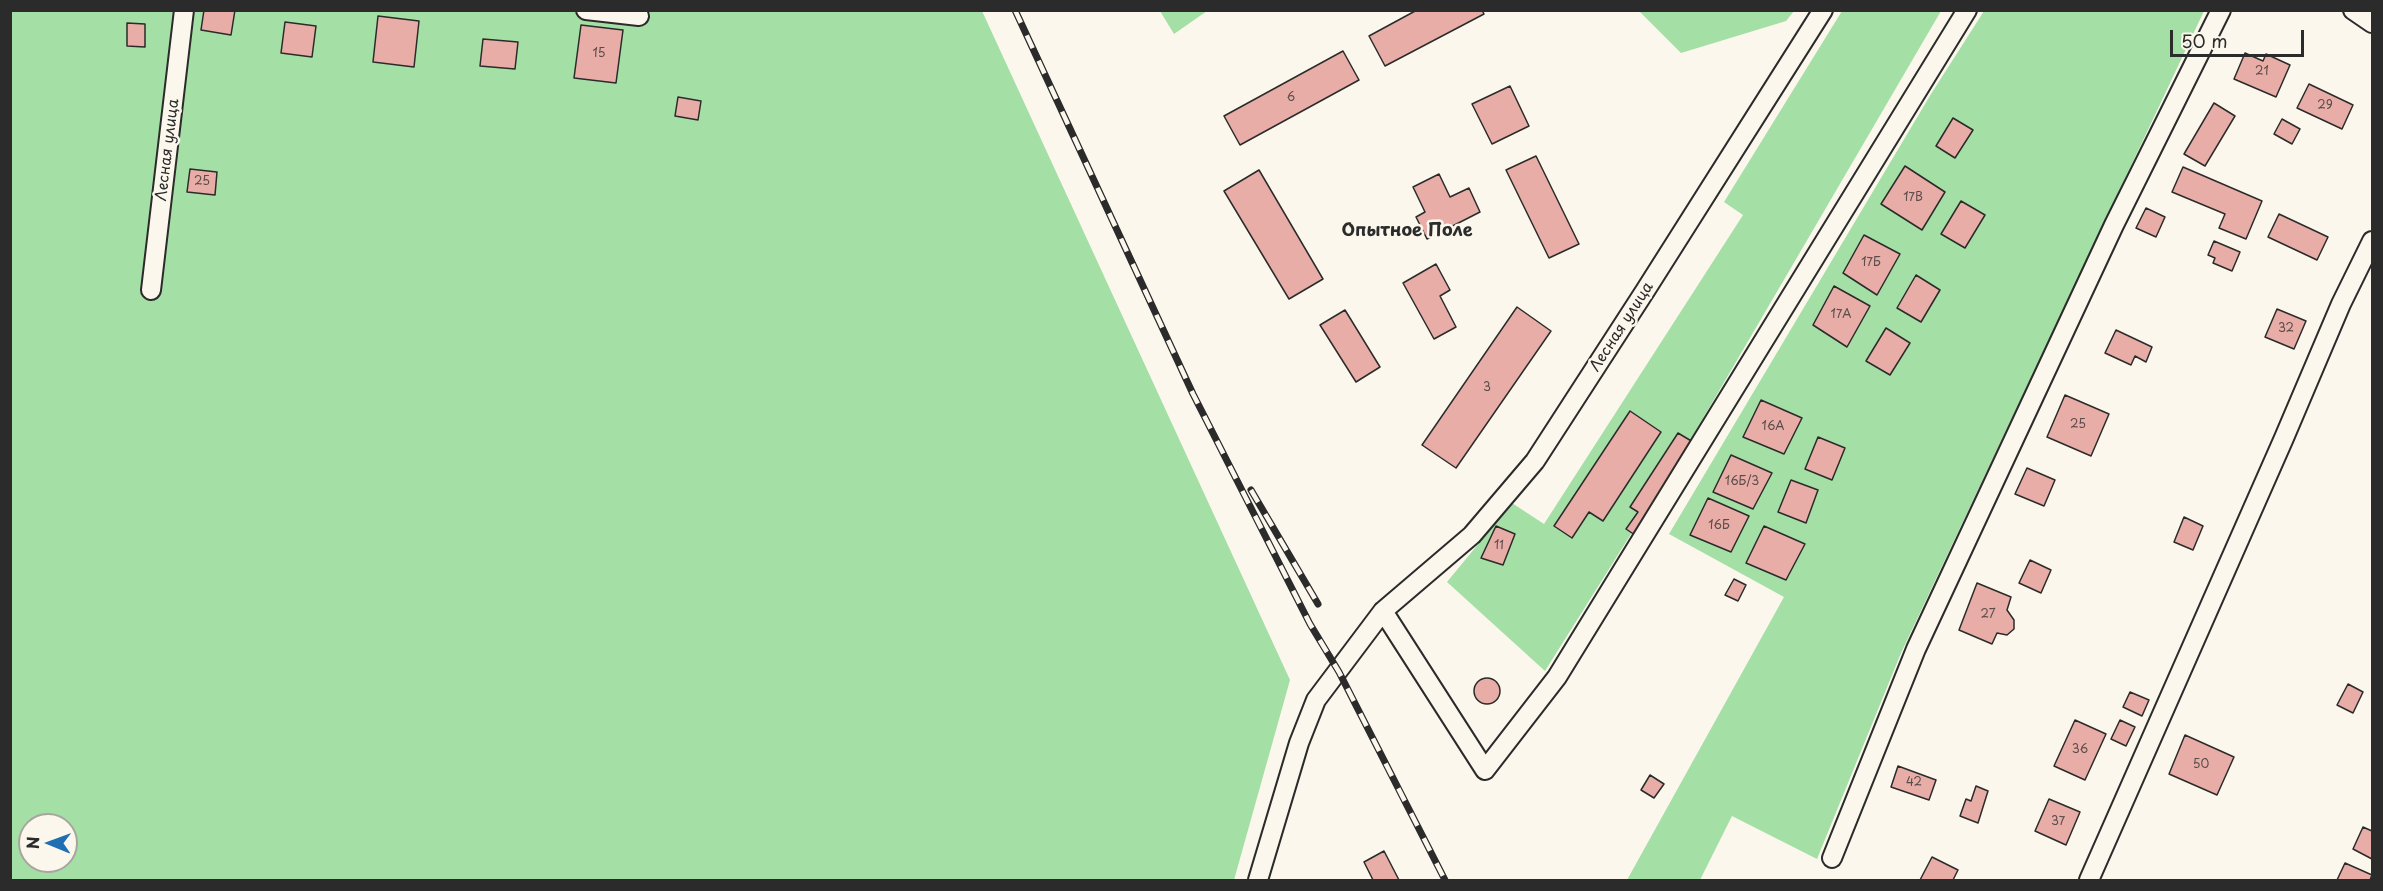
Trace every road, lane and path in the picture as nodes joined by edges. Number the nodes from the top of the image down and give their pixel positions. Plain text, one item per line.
1 (184, 10) edge
2 (586, 10) edge
3 (1822, 10) edge
4 (1967, 10) edge
5 (2221, 10) edge
6 (2353, 10) edge
7 (639, 16) dead end
8 (2373, 23) edge
9 (2373, 241) edge
10 (151, 290) dead end
11 (1383, 612) junction
12 (1832, 858) dead end
13 (1257, 880) edge
14 (2089, 880) edge

1 - 10 street, Лесная улица
2 - 7 street
3 - 11 street, Лесная улица
4 - 11 street
5 - 12 street
6 - 8 street
9 - 14 street
11 - 13 street, Лесная улица

